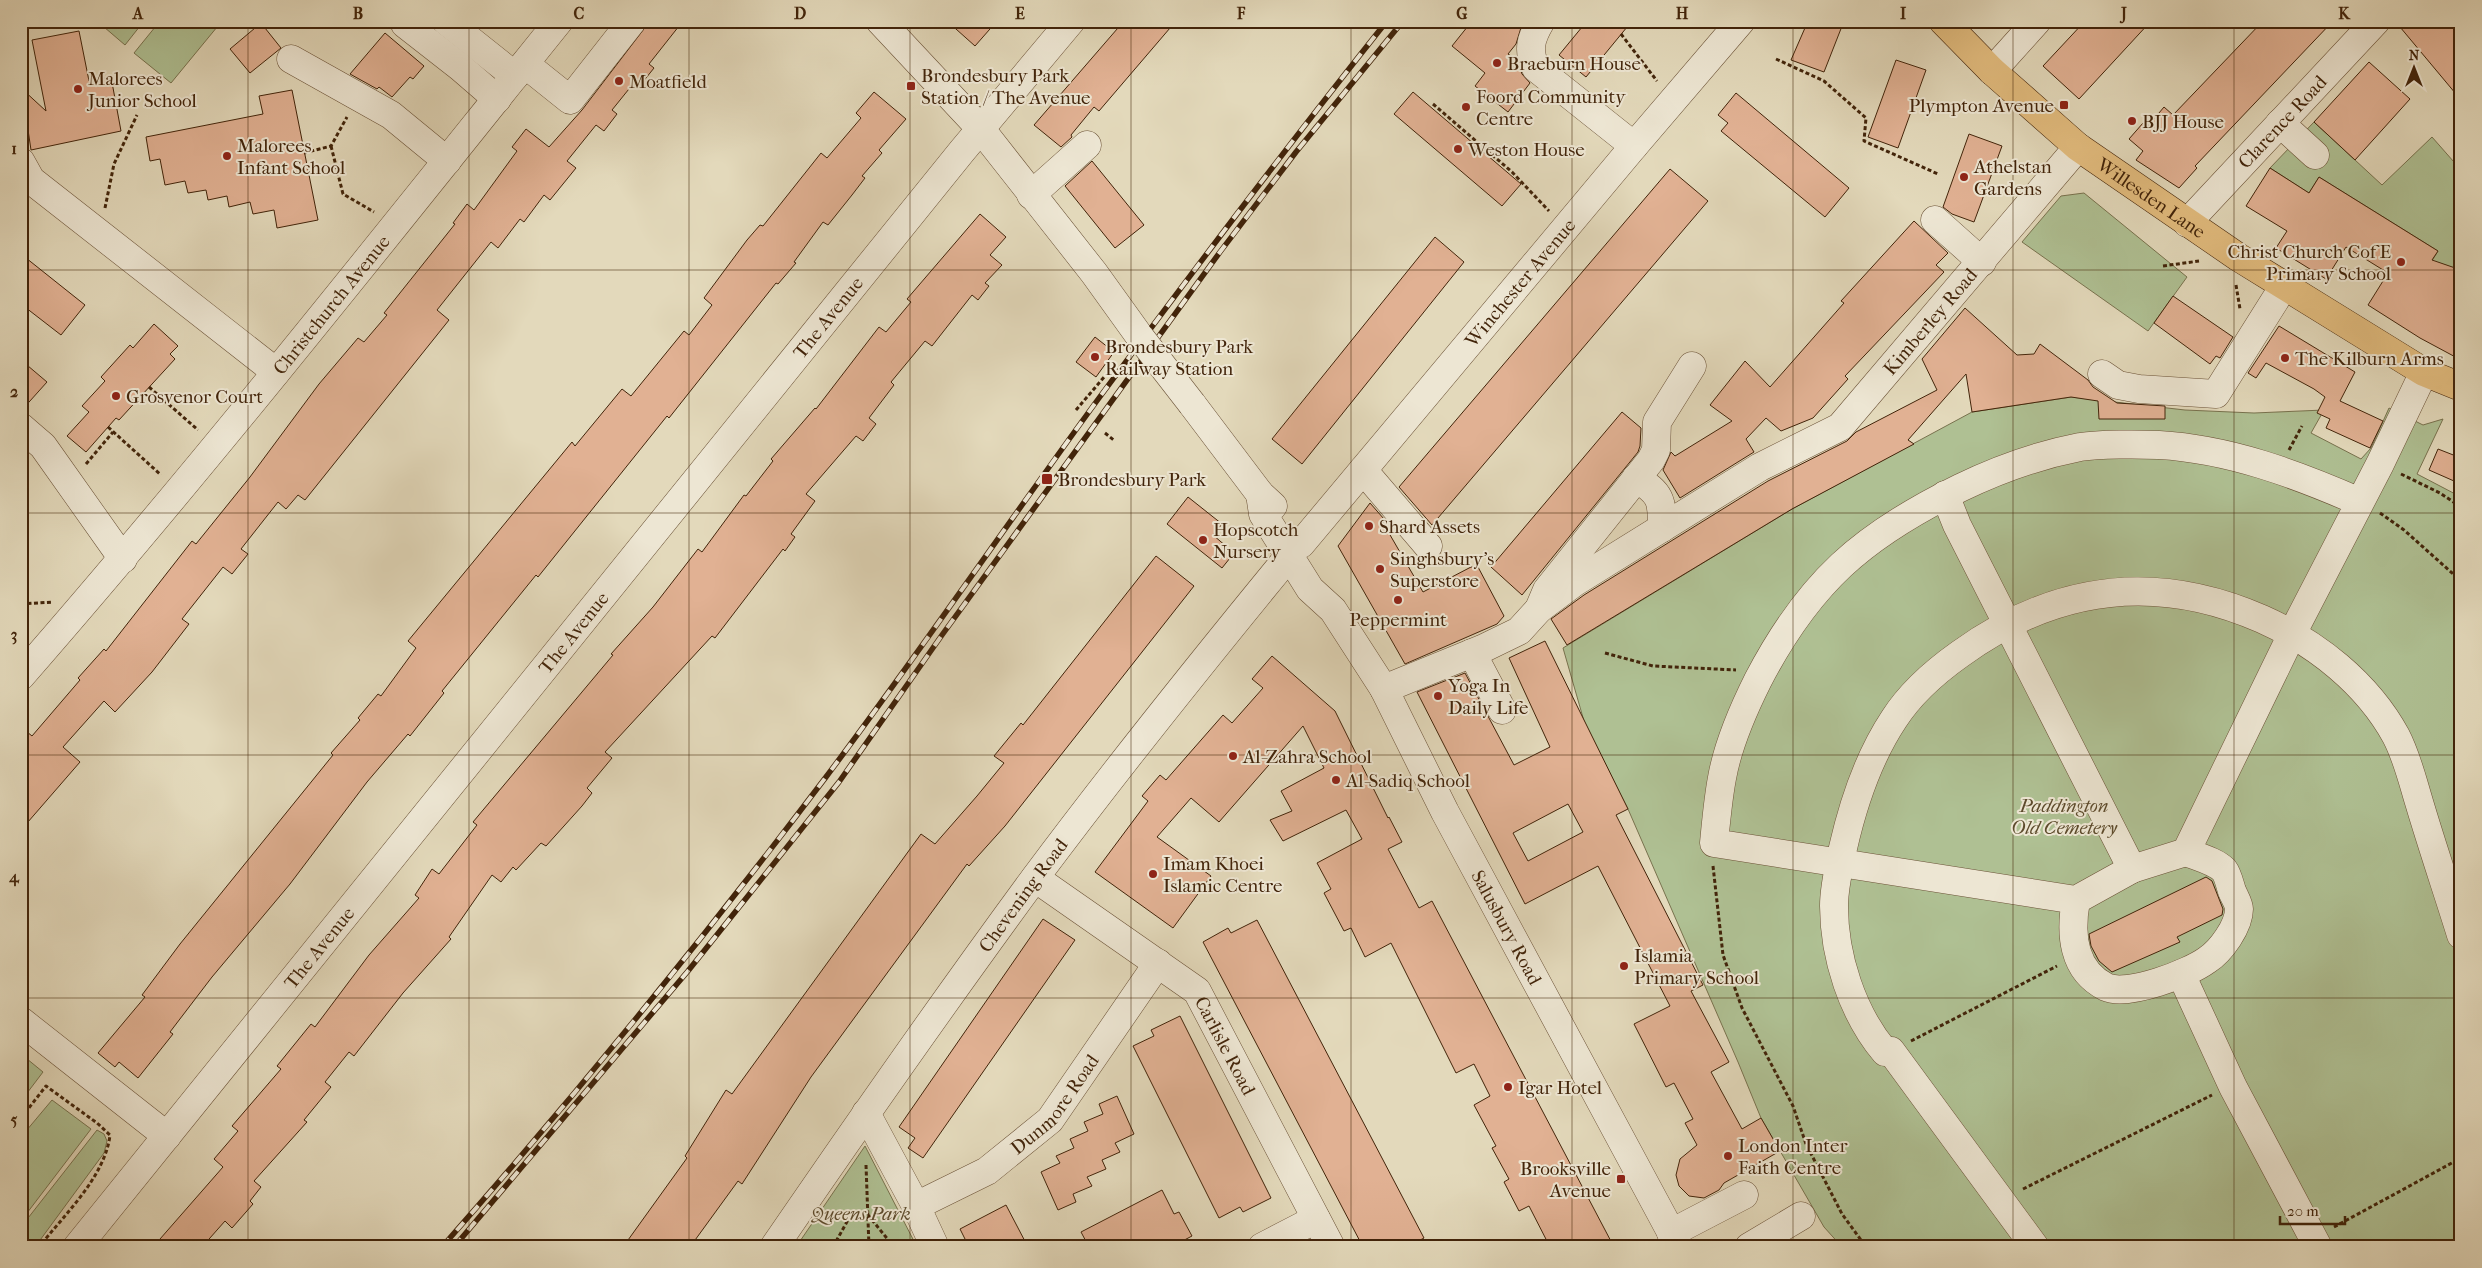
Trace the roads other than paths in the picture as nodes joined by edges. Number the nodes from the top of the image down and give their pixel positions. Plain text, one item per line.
1 (446, 21) edge
2 (632, 21) edge
3 (1072, 21) edge
4 (1541, 21) edge
5 (1741, 21) edge
6 (1942, 21) edge
7 (2037, 21) edge
8 (2376, 21) edge
9 (405, 24) dead end
10 (551, 24) edge
11 (891, 26) edge
12 (291, 59) dead end
13 (520, 70) junction
14 (1992, 71) junction
15 (497, 99) junction
16 (2280, 123) junction
17 (980, 128) junction
18 (1087, 145) dead end
19 (1634, 146) junction
20 (2078, 147) junction
21 (2315, 155) dead end
22 (447, 161) junction
23 (21, 162) edge
24 (1031, 195) junction
25 (1935, 220) dead end
26 (2187, 223) junction
27 (1982, 262) junction
28 (2284, 286) junction
29 (1692, 366) dead end
30 (276, 372) junction
31 (2424, 372) junction
32 (2102, 374) dead end
33 (2461, 387) edge
34 (21, 427) edge
35 (1363, 470) junction
36 (1636, 478) junction
37 (1945, 495) junction
38 (2360, 502) junction
39 (1662, 528) junction
40 (1428, 546) dead end
41 (1295, 550) junction
42 (123, 559) junction
43 (1539, 609) junction
44 (2007, 624) junction
45 (2293, 632) junction
46 (1472, 653) junction
47 (21, 676) edge
48 (1384, 689) junction
49 (1502, 710) dead end
50 (2186, 852) junction
51 (1840, 864) junction
52 (2132, 869) junction
53 (1035, 878) junction
54 (2076, 900) junction
55 (2461, 935) edge
56 (1158, 963) junction
57 (2181, 974) junction
58 (21, 1021) edge
59 (866, 1113) junction
60 (167, 1136) junction
61 (1744, 1195) dead end
62 (916, 1206) junction
63 (1801, 1216) dead end
64 (1316, 1219) junction
65 (1675, 1240) edge
66 (2316, 1243) edge
67 (78, 1247) edge
68 (774, 1247) edge
69 (935, 1247) edge
70 (1262, 1247) edge
71 (1331, 1247) edge
72 (1749, 1247) edge
73 (2036, 1247) edge

1 - 13 street
2 - 13 street
3 - 17 street, The Avenue
4 - 19 street
5 - 19 street, Winchester Avenue
6 - 14 main road, Willesden Lane
7 - 14 street
8 - 16 street, Clarence Road
9 - 15 street
10 - 13 street, Christchurch Avenue
11 - 17 street
12 - 22 street
13 - 15 street, Christchurch Avenue
14 - 20 main road, Willesden Lane
15 - 22 street, Christchurch Avenue
16 - 21 street
16 - 26 street, Clarence Road
17 - 24 street
17 - 60 street, The Avenue
18 - 24 street
19 - 35 street, Winchester Avenue
20 - 26 main road, Willesden Lane
20 - 27 street, Kimberley Road
22 - 30 street, Christchurch Avenue
23 - 30 street
24 - 41 street, bridge
25 - 27 street
26 - 28 main road, Willesden Lane
27 - 39 street, Kimberley Road
28 - 31 main road, Willesden Lane
28 - 32 street
29 - 36 street
30 - 42 street, Christchurch Avenue
31 - 33 main road, Willesden Lane
31 - 38 street
34 - 42 street
35 - 40 street
35 - 41 street, Winchester Avenue
36 - 39 street
36 - 43 street
37 - 38 street
37 - 44 street
37 - 51 street
38 - 45 street
39 - 43 street, Kimberley Road
41 - 48 street, Salusbury Road
41 - 53 street, Chevening Road
42 - 47 street, Christchurch Avenue
43 - 46 street
44 - 45 street
44 - 51 street
44 - 52 street
45 - 50 street
45 - 55 street
46 - 48 street
46 - 49 street
48 - 65 street, Salusbury Road
50 - 52 street
50 - 57 street
51 - 54 street
51 - 73 street
52 - 54 street
53 - 56 street, Carlisle Road
53 - 59 street, Chevening Road
54 - 57 street
56 - 62 street, Dunmore Road
56 - 64 street, Carlisle Road
57 - 66 street
58 - 60 street
59 - 62 street
59 - 68 street, Chevening Road
60 - 67 street, The Avenue
61 - 65 street
62 - 69 street
63 - 72 street
64 - 70 street
64 - 71 street, Carlisle Road

